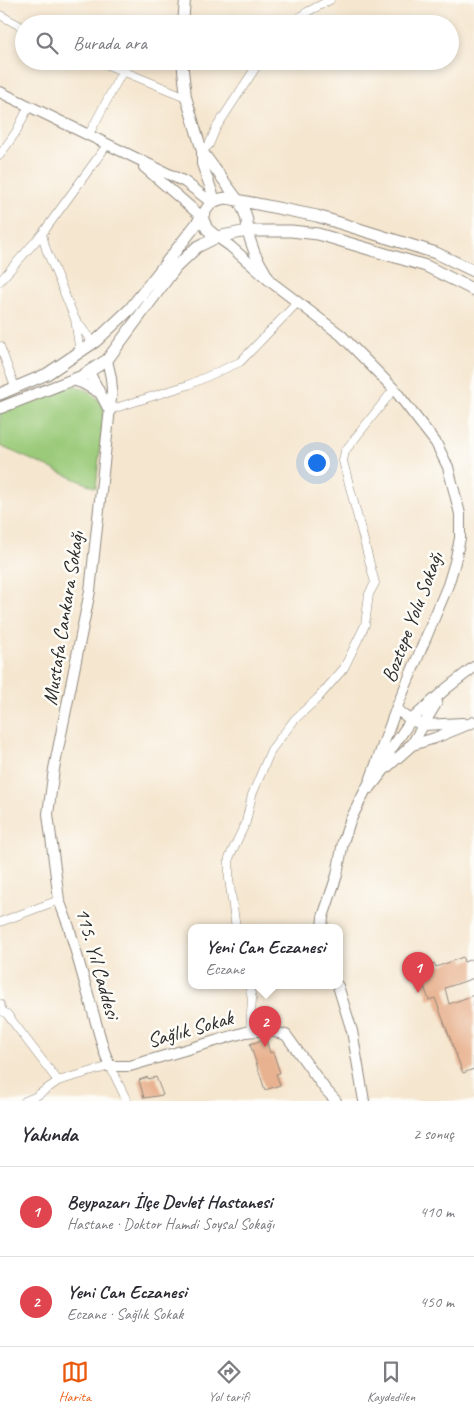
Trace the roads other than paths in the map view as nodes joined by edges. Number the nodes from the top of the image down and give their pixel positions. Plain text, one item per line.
1 (185, 0) edge
2 (330, 0) edge
3 (0, 15) edge
4 (184, 15) edge
5 (303, 15) edge
6 (15, 23) edge
7 (118, 70) edge
8 (183, 70) edge
9 (254, 70) edge
10 (122, 72) junction
11 (0, 92) edge
12 (186, 97) junction
13 (28, 106) junction
14 (88, 136) junction
15 (107, 145) junction
16 (202, 151) junction
17 (1, 153) edge
18 (131, 157) junction
19 (238, 200) junction
20 (213, 201) junction
21 (202, 217) junction
22 (247, 231) junction
23 (42, 234) junction
24 (217, 237) junction
25 (474, 271) edge
26 (0, 281) edge
27 (271, 282) junction
28 (474, 290) edge
29 (298, 302) junction
30 (75, 319) junction
31 (93, 343) junction
32 (0, 346) edge
33 (80, 353) junction
34 (107, 360) junction
35 (89, 372) junction
36 (72, 380) junction
37 (16, 387) junction
38 (394, 389) junction
39 (0, 394) edge
40 (100, 394) junction
41 (0, 408) edge
42 (110, 410) junction
43 (474, 667) edge
44 (447, 688) junction
45 (396, 709) junction
46 (411, 720) junction
47 (474, 722) edge
48 (424, 725) junction
49 (397, 741) junction
50 (411, 746) junction
51 (370, 781) junction
52 (360, 800) junction
53 (49, 832) joint
54 (59, 900) junction
55 (0, 922) edge
56 (235, 924) edge
57 (322, 924) edge
58 (250, 989) edge
59 (339, 989) edge
60 (1, 1009) edge
61 (250, 1032) junction
62 (110, 1066) junction
63 (58, 1081) junction
64 (25, 1101) edge
65 (127, 1101) edge
66 (336, 1101) edge
67 (364, 1101) edge

1 - 4 street
2 - 5 street
3 - 6 street
7 - 10 street
8 - 12 street
9 - 16 street
10 - 12 street
10 - 14 street
11 - 13 street
12 - 16 street
13 - 14 street
13 - 17 street
14 - 15 street
15 - 18 street
15 - 23 street
16 - 19 street
16 - 20 street
18 - 20 street
18 - 21 street
19 - 20 main road
19 - 22 main road
19 - 25 main road
20 - 21 main road
21 - 24 main road
21 - 31 main road
22 - 24 main road
22 - 27 street
22 - 28 main road
23 - 26 street
23 - 30 street
24 - 27 street, Boztepe Yolu Sokağı
24 - 34 main road
27 - 29 street, Boztepe Yolu Sokağı
29 - 38 street, Boztepe Yolu Sokağı
29 - 42 street
30 - 31 street
30 - 33 street
31 - 33 main road
31 - 34 main road
32 - 37 street
33 - 35 main road
33 - 37 main road
34 - 35 main road
34 - 42 street, Mustafa Cankara Sokağı
35 - 36 main road
35 - 40 street
36 - 40 street
36 - 41 main road
37 - 39 main road
38 - 45 street, Boztepe Yolu Sokağı
38 - 56 street
40 - 42 street
42 - 53 street, Mustafa Cankara Sokağı
43 - 44 street
44 - 46 street
44 - 48 street
45 - 46 street
45 - 49 street
45 - 51 street, Boztepe Yolu Sokağı
46 - 48 street
46 - 49 street
47 - 48 street
47 - 50 street
48 - 50 street
49 - 50 street
49 - 51 street
50 - 52 street
51 - 52 street
52 - 57 street
53 - 54 street, 115. Yıl Caddesi
54 - 55 street
54 - 62 street, 115. Yıl Caddesi
58 - 61 street
59 - 67 street
60 - 63 street
61 - 62 street, Sağlık Sokak
61 - 66 street, Sağlık Sokak
62 - 63 street
62 - 65 street, 115. Yıl Caddesi
63 - 64 street

